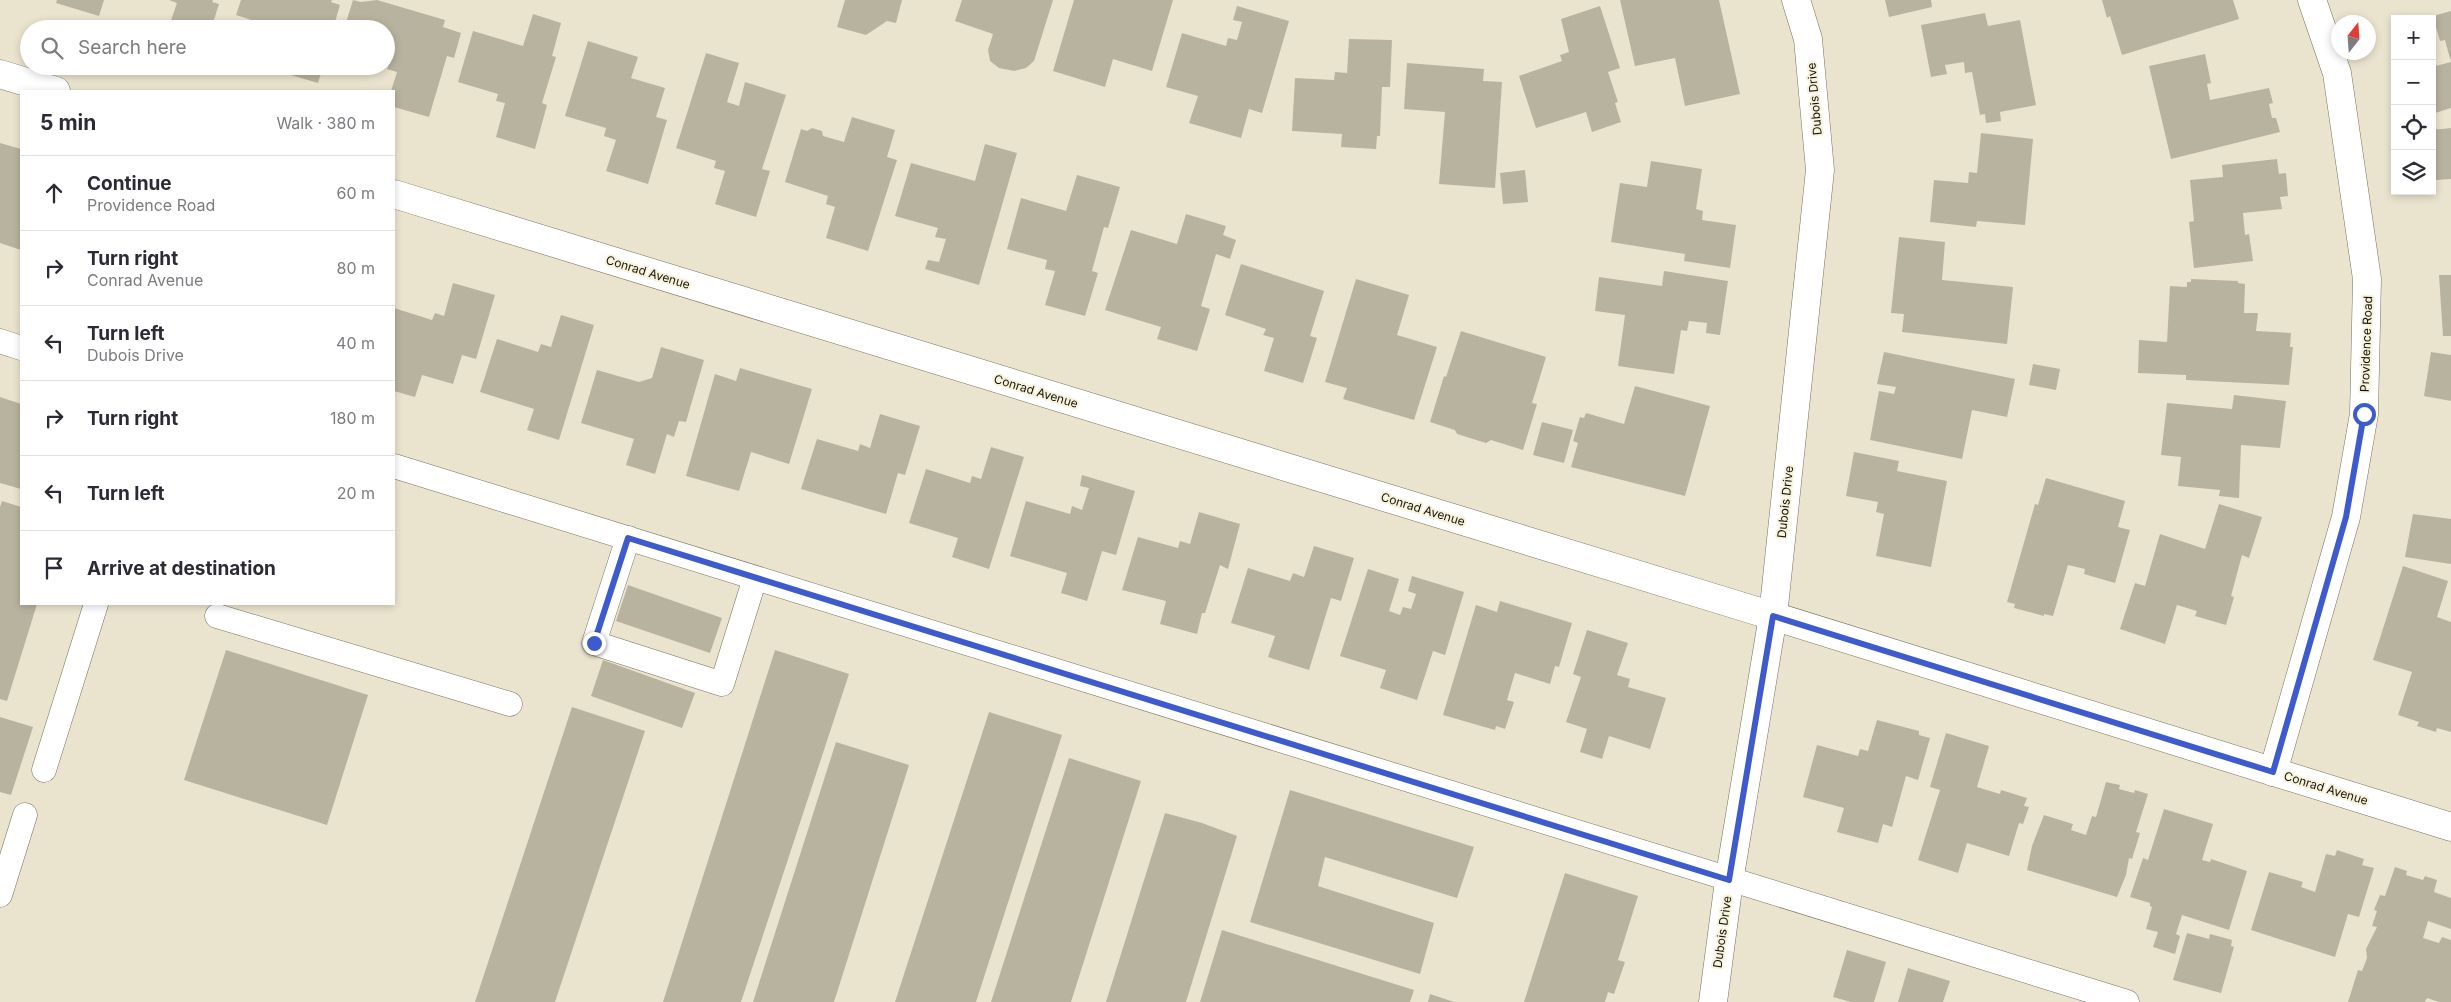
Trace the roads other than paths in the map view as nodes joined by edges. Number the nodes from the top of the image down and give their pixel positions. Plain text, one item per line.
1 (1796, 0) edge
2 (2312, 0) edge
3 (0, 74) edge
4 (53, 90) edge
5 (395, 194) edge
6 (0, 341) edge
7 (20, 348) edge
8 (395, 466) edge
9 (628, 538) junction
10 (755, 578) junction
11 (96, 605) edge
12 (217, 616) dead end
13 (1773, 616) junction
14 (510, 704) dead end
15 (44, 770) dead end
16 (2273, 772) junction
17 (25, 816) dead end
18 (2451, 827) edge
19 (1729, 880) junction
20 (0, 895) edge
21 (1713, 1002) edge
22 (2127, 1002) edge

1 - 13 street, Dubois Drive
2 - 16 street, Providence Road
3 - 4 street
5 - 13 street, Conrad Avenue
6 - 7 lane
8 - 9 lane
9 - 10 lane
9 - 10 lane
10 - 19 lane
11 - 15 lane
12 - 14 lane
13 - 16 street, Conrad Avenue
13 - 19 street, Dubois Drive
16 - 18 street, Conrad Avenue
17 - 20 lane
19 - 21 street, Dubois Drive
19 - 22 lane

